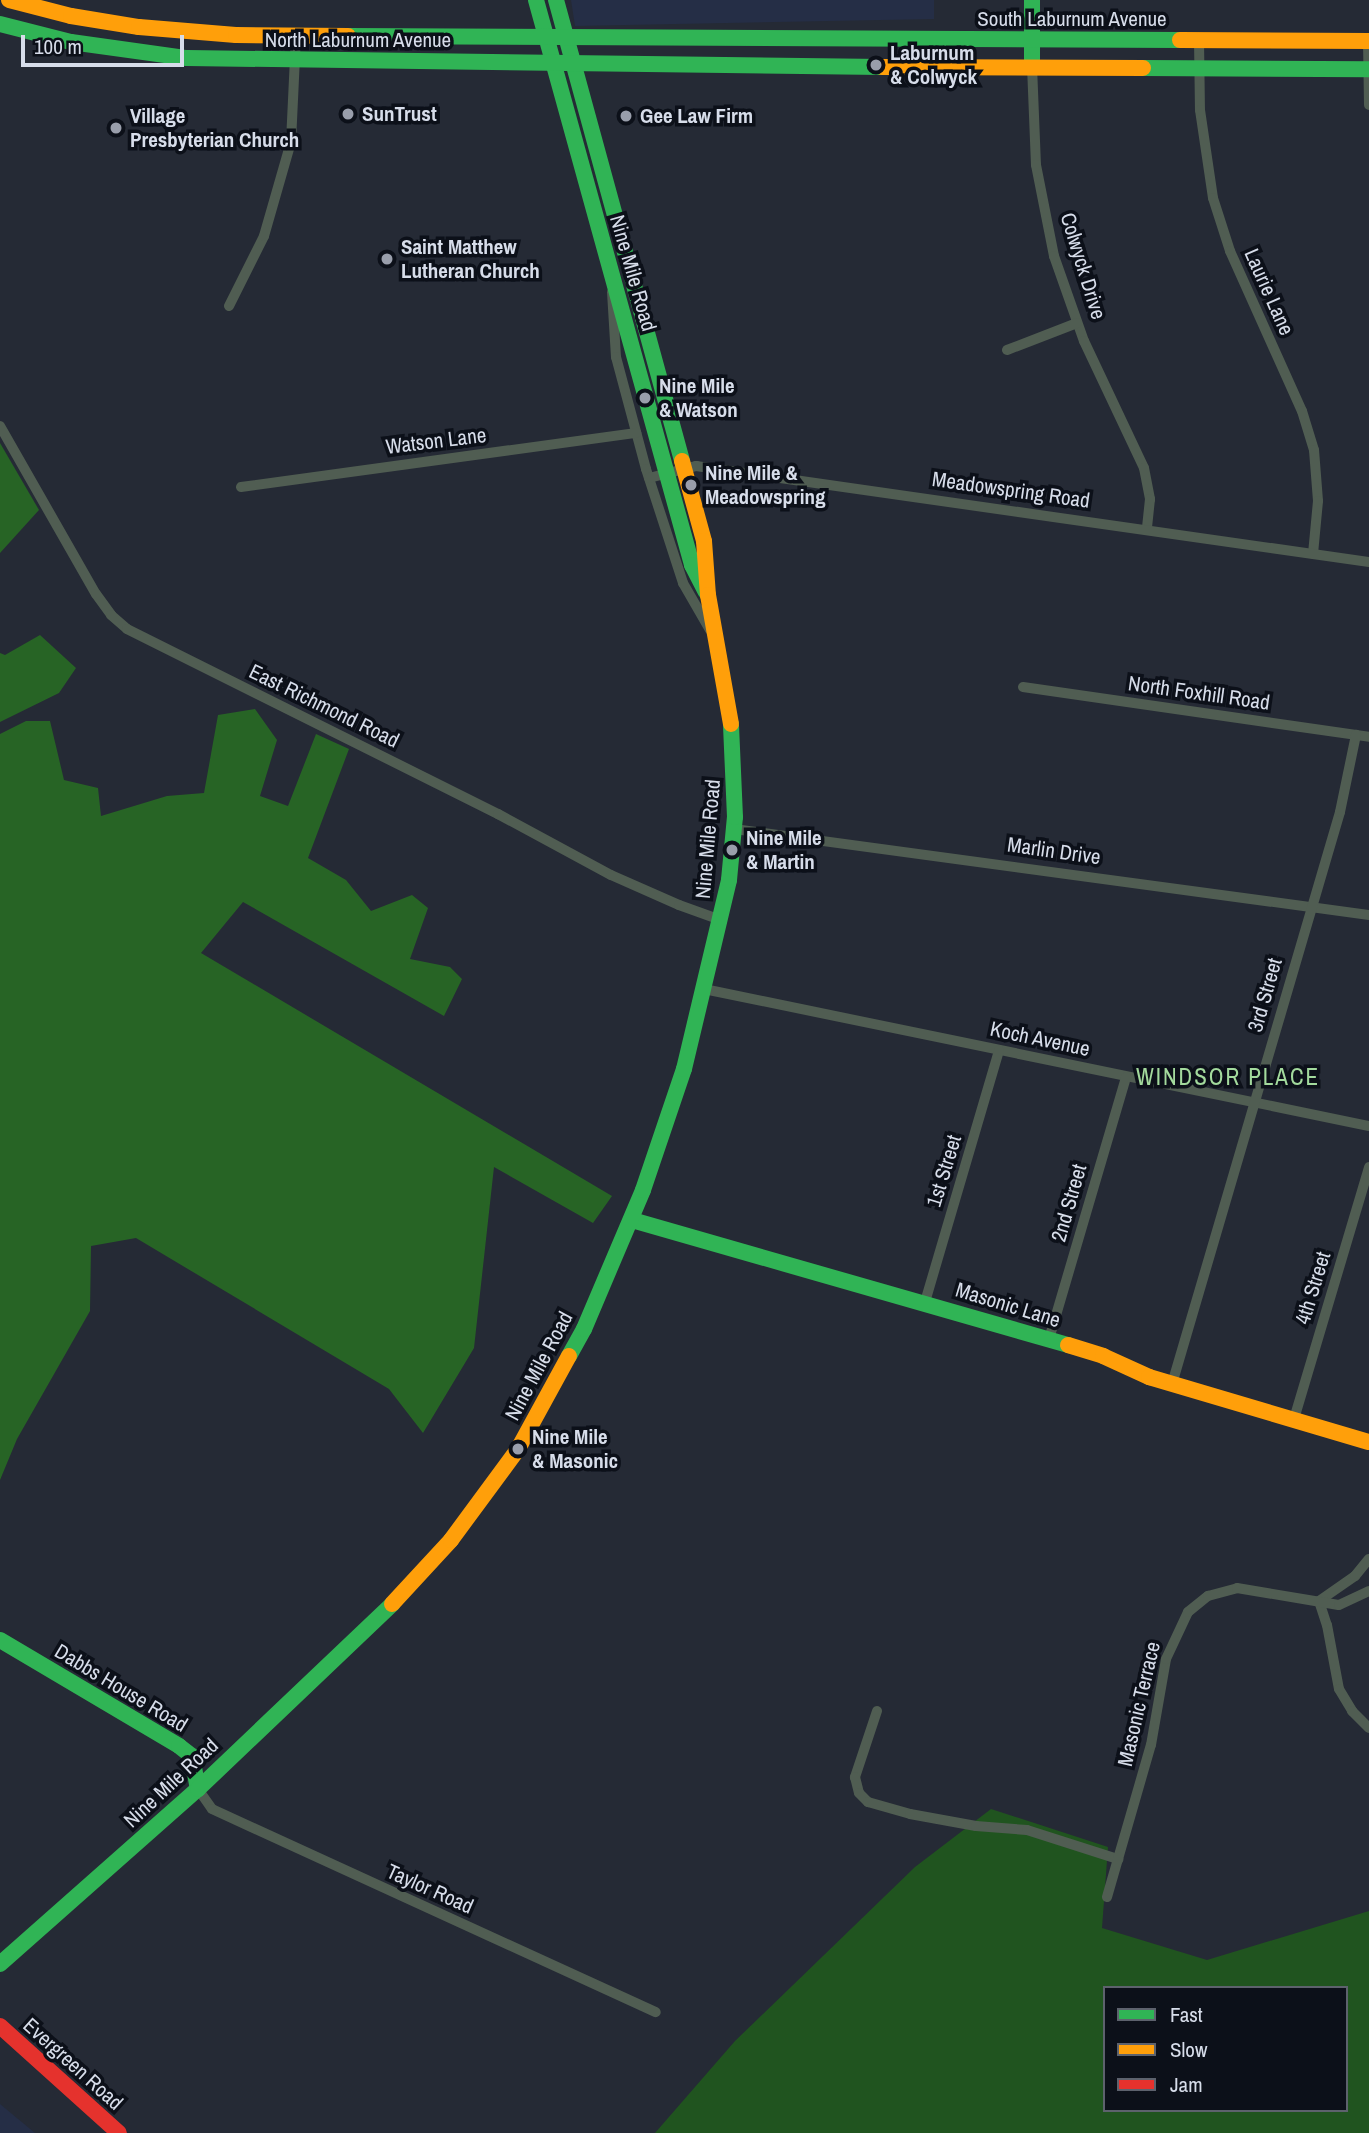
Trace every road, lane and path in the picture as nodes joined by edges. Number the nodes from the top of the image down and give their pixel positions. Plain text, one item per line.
1 (9, 0) edge
2 (536, 0) edge
3 (556, 0) edge
4 (1032, 0) edge
5 (0, 24) edge
6 (296, 36) junction
7 (545, 38) junction
8 (565, 38) junction
9 (827, 38) junction
10 (1032, 40) junction
11 (1199, 40) junction
12 (1369, 41) edge
13 (296, 61) junction
14 (552, 61) junction
15 (571, 61) junction
16 (777, 66) junction
17 (1032, 66) junction
18 (1200, 68) junction
19 (1369, 69) edge
20 (1369, 105) edge
21 (613, 279) junction
22 (229, 306) dead end
23 (1077, 323) junction
24 (1007, 351) dead end
25 (0, 426) edge
26 (636, 433) junction
27 (685, 467) junction
28 (667, 472) junction
29 (649, 478) junction
30 (240, 487) dead end
31 (1147, 530) junction
32 (1313, 554) junction
33 (1369, 562) edge
34 (708, 595) junction
35 (719, 644) junction
36 (1023, 687) dead end
37 (1356, 735) junction
38 (1369, 737) edge
39 (734, 829) junction
40 (1311, 906) junction
41 (1369, 915) edge
42 (721, 920) junction
43 (704, 989) junction
44 (999, 1051) junction
45 (1126, 1077) junction
46 (1255, 1103) junction
47 (1369, 1126) edge
48 (1369, 1167) edge
49 (632, 1220) junction
50 (925, 1302) junction
51 (1048, 1339) junction
52 (1172, 1384) junction
53 (1294, 1419) junction
54 (1369, 1442) edge
55 (1369, 1559) edge
56 (1369, 1591) edge
57 (1319, 1601) junction
58 (0, 1640) edge
59 (877, 1711) dead end
60 (1369, 1728) edge
61 (198, 1789) junction
62 (1118, 1860) junction
63 (1107, 1897) dead end
64 (0, 1964) edge
65 (656, 2012) dead end
66 (0, 2026) edge
67 (119, 2133) edge

1 - 6 main road, North Laburnum Avenue
2 - 7 main road, Nine Mile Road
3 - 8 main road, Nine Mile Road
4 - 10 main road, Colwyck Drive
5 - 13 main road, North Laburnum Avenue
6 - 7 main road, North Laburnum Avenue
6 - 13 street
7 - 8 main road, North Laburnum Avenue
7 - 14 main road, Nine Mile Road
8 - 9 main road, South Laburnum Avenue
8 - 15 main road, Nine Mile Road
9 - 10 main road, South Laburnum Avenue
9 - 16 main road
10 - 11 main road, South Laburnum Avenue
10 - 17 main road, Colwyck Drive
11 - 12 main road, South Laburnum Avenue
11 - 18 street, Laurie Lane
12 - 19 street
13 - 14 main road, North Laburnum Avenue
13 - 22 street
14 - 15 main road, North Laburnum Avenue
14 - 21 main road, Nine Mile Road
15 - 16 main road
15 - 27 main road, Nine Mile Road
16 - 17 main road
17 - 18 main road
17 - 23 street, Colwyck Drive
18 - 19 main road
18 - 32 street, Laurie Lane
19 - 20 street
21 - 26 street
21 - 28 main road, Nine Mile Road
23 - 24 street
23 - 31 street, Colwyck Drive
25 - 42 street, East Richmond Road
26 - 29 street
26 - 30 street, Watson Lane
27 - 28 street, Meadowspring Road
27 - 31 street, Meadowspring Road
27 - 34 main road, Nine Mile Road
28 - 29 street, Meadowspring Road
28 - 34 main road, Nine Mile Road
29 - 35 street
31 - 32 street, Meadowspring Road
32 - 33 street, Meadowspring Road
34 - 35 main road, Nine Mile Road
35 - 39 main road, Nine Mile Road
36 - 37 street, North Foxhill Road
37 - 38 street, North Foxhill Road
37 - 40 street, 3rd Street
39 - 40 street, Marlin Drive
39 - 42 main road, Nine Mile Road
40 - 41 street, Marlin Drive
40 - 46 street, 3rd Street
42 - 43 main road, Nine Mile Road
43 - 44 street, Koch Avenue
43 - 49 main road, Nine Mile Road
44 - 45 street, Koch Avenue
44 - 50 street, 1st Street
45 - 46 street, Koch Avenue
45 - 51 street, 2nd Street
46 - 47 street, Koch Avenue
46 - 52 street, 3rd Street
48 - 53 street, 4th Street
49 - 50 main road, Masonic Lane
49 - 61 main road, Nine Mile Road
50 - 51 main road, Masonic Lane
51 - 52 main road, Masonic Lane
52 - 53 main road, Masonic Lane
53 - 54 main road, Masonic Lane
55 - 57 street
56 - 57 street, Masonic Terrace
57 - 60 street
57 - 62 street, Masonic Terrace
58 - 61 main road, Dabbs House Road
59 - 62 street
61 - 64 main road, Nine Mile Road
61 - 65 street, Taylor Road
62 - 63 street, Masonic Terrace
66 - 67 main road, Evergreen Road

